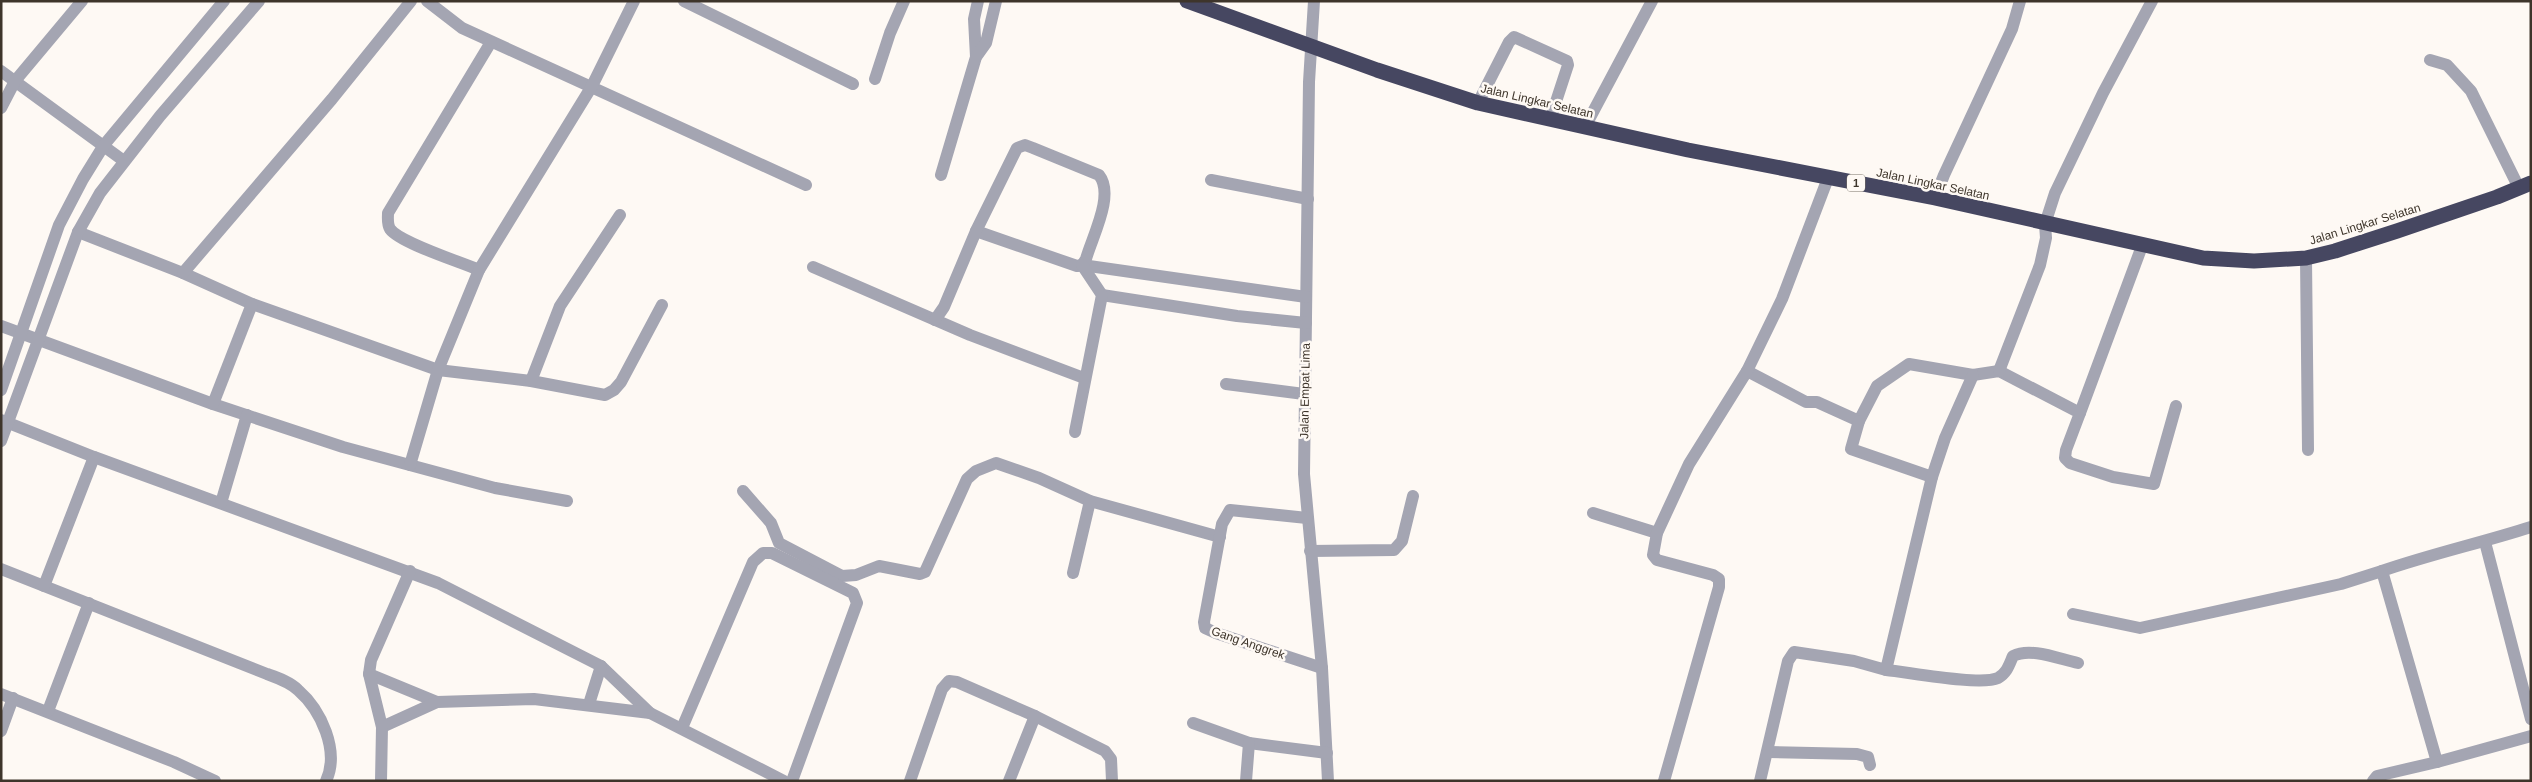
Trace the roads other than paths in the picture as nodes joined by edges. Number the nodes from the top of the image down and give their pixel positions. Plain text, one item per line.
1 (82, 1) edge
2 (224, 1) edge
3 (259, 1) edge
4 (412, 1) edge
5 (634, 1) edge
6 (684, 1) edge
7 (904, 1) edge
8 (978, 1) edge
9 (996, 1) edge
10 (1187, 1) edge
11 (1314, 1) edge
12 (1652, 1) edge
13 (2020, 1) edge
14 (2152, 1) edge
15 (433, 5) edge
16 (491, 42) junction
17 (1312, 45) junction
18 (976, 57) junction
19 (2430, 60) dead end
20 (1, 71) edge
21 (874, 79) dead end
22 (15, 81) junction
23 (853, 84) dead end
24 (592, 86) junction
25 (1478, 103) junction
26 (1, 108) edge
27 (1550, 120) junction
28 (1585, 127) junction
29 (104, 145) junction
30 (124, 161) junction
31 (941, 175) dead end
32 (1828, 178) junction
33 (1211, 180) dead end
34 (806, 185) dead end
35 (2525, 186) edge
36 (1935, 198) junction
37 (1308, 199) junction
38 (620, 215) dead end
39 (2045, 224) junction
40 (976, 231) junction
41 (78, 232) junction
42 (2142, 246) junction
43 (2306, 258) junction
44 (1082, 265) junction
45 (813, 267) dead end
46 (479, 270) junction
47 (183, 273) junction
48 (1102, 295) junction
49 (1306, 297) junction
50 (252, 304) junction
51 (662, 305) dead end
52 (936, 320) junction
53 (1306, 322) junction
54 (1, 326) edge
55 (21, 334) junction
56 (38, 340) junction
57 (438, 370) junction
58 (1999, 371) junction
59 (1747, 372) junction
60 (1973, 375) junction
61 (1084, 378) junction
62 (531, 381) junction
63 (1226, 384) dead end
64 (1, 390) edge
65 (1304, 394) junction
66 (213, 404) junction
67 (2176, 406) dead end
68 (2080, 413) junction
69 (247, 415) junction
70 (5, 421) edge
71 (1859, 421) junction
72 (1075, 432) dead end
73 (1, 441) edge
74 (2308, 450) dead end
75 (94, 457) junction
76 (410, 465) junction
77 (1932, 477) junction
78 (743, 491) dead end
79 (1413, 496) dead end
80 (566, 501) dead end
81 (1090, 501) junction
82 (220, 503) junction
83 (1593, 513) dead end
84 (1307, 518) junction
85 (2531, 527) edge
86 (1657, 533) junction
87 (1220, 537) junction
88 (2485, 542) junction
89 (1310, 551) junction
90 (1, 570) edge
91 (2382, 570) junction
92 (410, 571) junction
93 (1073, 573) dead end
94 (44, 586) junction
95 (89, 603) junction
96 (2073, 614) dead end
97 (2078, 663) dead end
98 (601, 666) junction
99 (1322, 668) junction
100 (1886, 670) junction
101 (369, 674) junction
102 (7, 696) edge
103 (437, 702) junction
104 (589, 704) junction
105 (48, 711) junction
106 (650, 713) junction
107 (1036, 716) junction
108 (2531, 719) edge
109 (1193, 723) dead end
110 (382, 727) junction
111 (682, 728) junction
112 (1, 731) edge
113 (2531, 736) edge
114 (1248, 743) junction
115 (1326, 752) junction
116 (1769, 752) junction
117 (2436, 762) junction
118 (1870, 765) dead end
119 (215, 781) edge
120 (326, 781) edge
121 (382, 781) edge
122 (784, 781) edge
123 (792, 781) edge
124 (910, 781) edge
125 (1009, 781) edge
126 (1112, 781) edge
127 (1246, 781) edge
128 (1328, 781) edge
129 (1664, 781) edge
130 (1760, 781) edge
131 (2373, 781) edge

1 - 22 street
2 - 29 street
3 - 30 street
4 - 47 street
5 - 24 street
6 - 23 street
7 - 21 street
8 - 18 street
9 - 18 street
10 - 17 highway, Jalan Lingkar Selatan / 1
11 - 17 street, Jalan Empat Lima
12 - 28 street
13 - 36 street
14 - 39 street
15 - 16 street
16 - 24 street
16 - 46 street
17 - 25 highway, Jalan Lingkar Selatan / 1
17 - 37 street, Jalan Empat Lima
18 - 31 street
19 - 35 street
20 - 22 street
22 - 26 street
22 - 29 street
24 - 34 street
24 - 46 street
25 - 27 highway, Jalan Lingkar Selatan / 1
25 - 27 street
27 - 28 highway, Jalan Lingkar Selatan / 1
28 - 32 highway, Jalan Lingkar Selatan / 1
29 - 30 street
29 - 55 street
30 - 41 street
32 - 36 highway, Jalan Lingkar Selatan / 1
32 - 59 street
33 - 37 street
35 - 43 highway, Jalan Lingkar Selatan / 1
36 - 39 highway, Jalan Lingkar Selatan / 1
37 - 49 street, Jalan Empat Lima
38 - 62 street
39 - 42 highway, Jalan Lingkar Selatan / 1
39 - 58 street
40 - 44 street
40 - 44 street
40 - 52 street
41 - 47 street
41 - 56 street
42 - 43 highway, Jalan Lingkar Selatan / 1
42 - 68 street
43 - 74 street
44 - 48 street
44 - 49 street
45 - 52 street
46 - 57 street
47 - 50 street
48 - 53 street
48 - 61 street
49 - 53 street, Jalan Empat Lima
50 - 57 street
50 - 66 street
51 - 62 street
52 - 61 street
53 - 65 street, Jalan Empat Lima
54 - 55 street
55 - 56 street
55 - 64 street
56 - 66 street
56 - 70 street
57 - 62 street
57 - 76 street
58 - 60 street
58 - 68 street
59 - 71 street
59 - 86 street
60 - 71 street
60 - 77 street
61 - 72 street
63 - 65 street
65 - 84 street, Jalan Empat Lima
66 - 69 street
67 - 68 street
69 - 76 street
69 - 82 street
70 - 73 street
70 - 75 street
71 - 77 street
75 - 82 street
75 - 94 street
76 - 80 street
77 - 100 street
78 - 81 street
79 - 89 street
81 - 87 street
81 - 93 street
82 - 92 street
83 - 86 street
84 - 87 street
84 - 89 street, Jalan Empat Lima
85 - 88 street
86 - 129 street
87 - 99 street, Gang Anggrek
88 - 91 street
88 - 108 street
89 - 99 street, Jalan Empat Lima
90 - 94 street
91 - 96 street
91 - 117 street
92 - 98 street
92 - 101 street
94 - 95 street
95 - 105 street
95 - 120 street
97 - 100 street
98 - 104 street
98 - 106 street
99 - 115 street, Jalan Empat Lima
100 - 116 street
101 - 103 street
101 - 110 street
102 - 105 street
102 - 112 street
103 - 104 street
103 - 110 street
104 - 106 street
105 - 119 street
106 - 111 street
107 - 124 street
107 - 125 street
107 - 126 street
109 - 114 street
110 - 121 street
111 - 122 street
111 - 123 street
113 - 117 street
114 - 115 street
114 - 127 street
115 - 128 street, Jalan Empat Lima
116 - 118 street
116 - 130 street
117 - 131 street

